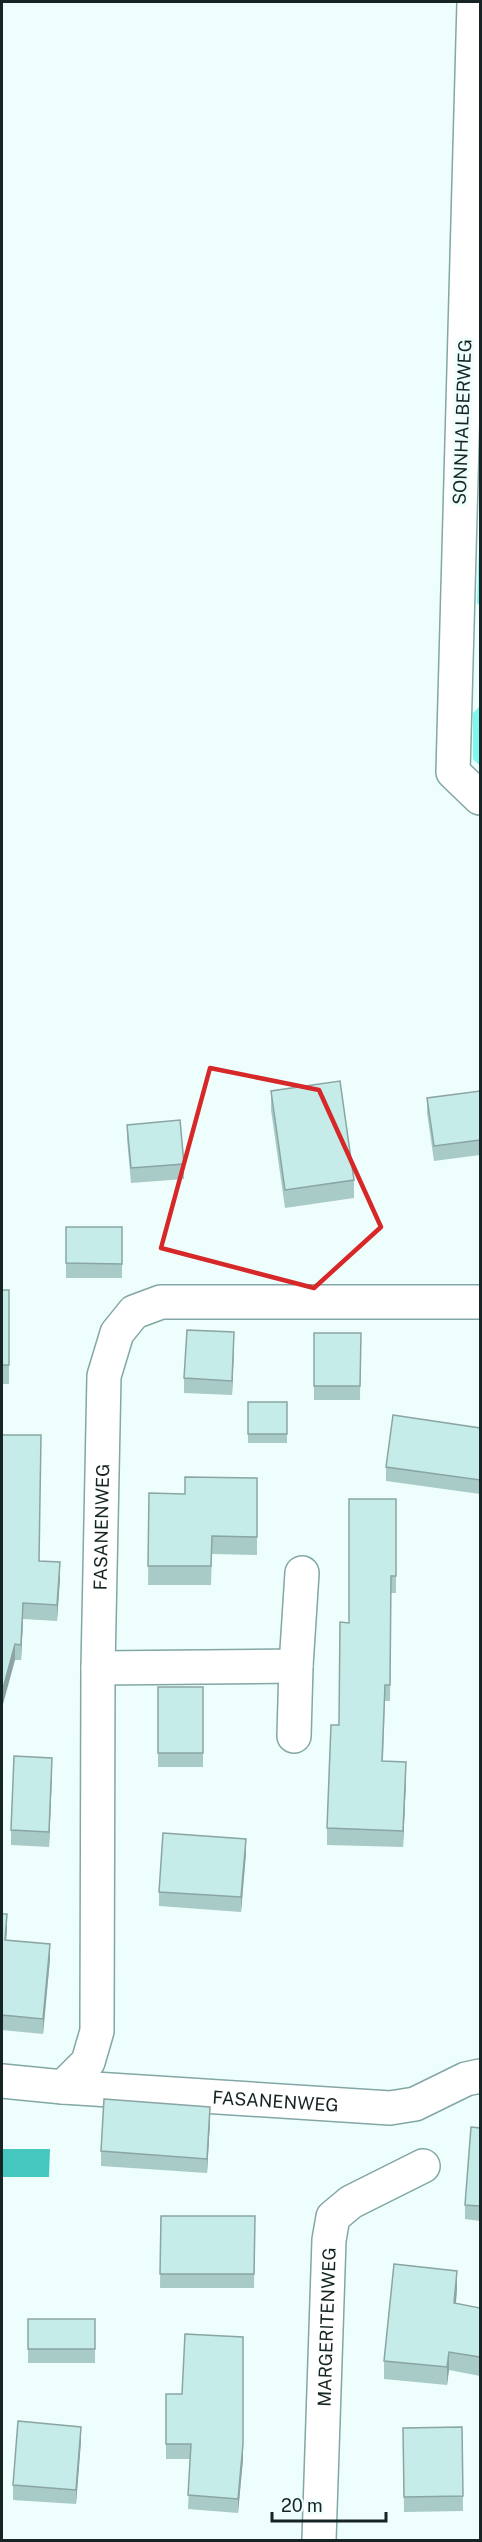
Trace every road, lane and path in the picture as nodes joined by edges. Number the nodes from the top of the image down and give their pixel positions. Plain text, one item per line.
1 (474, 2) edge
2 (468, 664) edge
3 (480, 798) edge
4 (480, 1302) edge
5 (302, 1573) dead end
6 (296, 1666) junction
7 (98, 1668) junction
8 (294, 1736) dead end
9 (480, 2076) edge
10 (2, 2081) edge
11 (63, 2087) junction
12 (423, 2166) dead end
13 (319, 2541) edge

1 - 2 street, SONNHALBERWEG
2 - 3 street, SONNHALBERWEG
4 - 7 street, FASANENWEG
5 - 6 street
6 - 7 street
6 - 8 street
7 - 11 street, FASANENWEG
9 - 11 street, FASANENWEG
10 - 11 street, FASANENWEG
12 - 13 street, MARGERITENWEG

